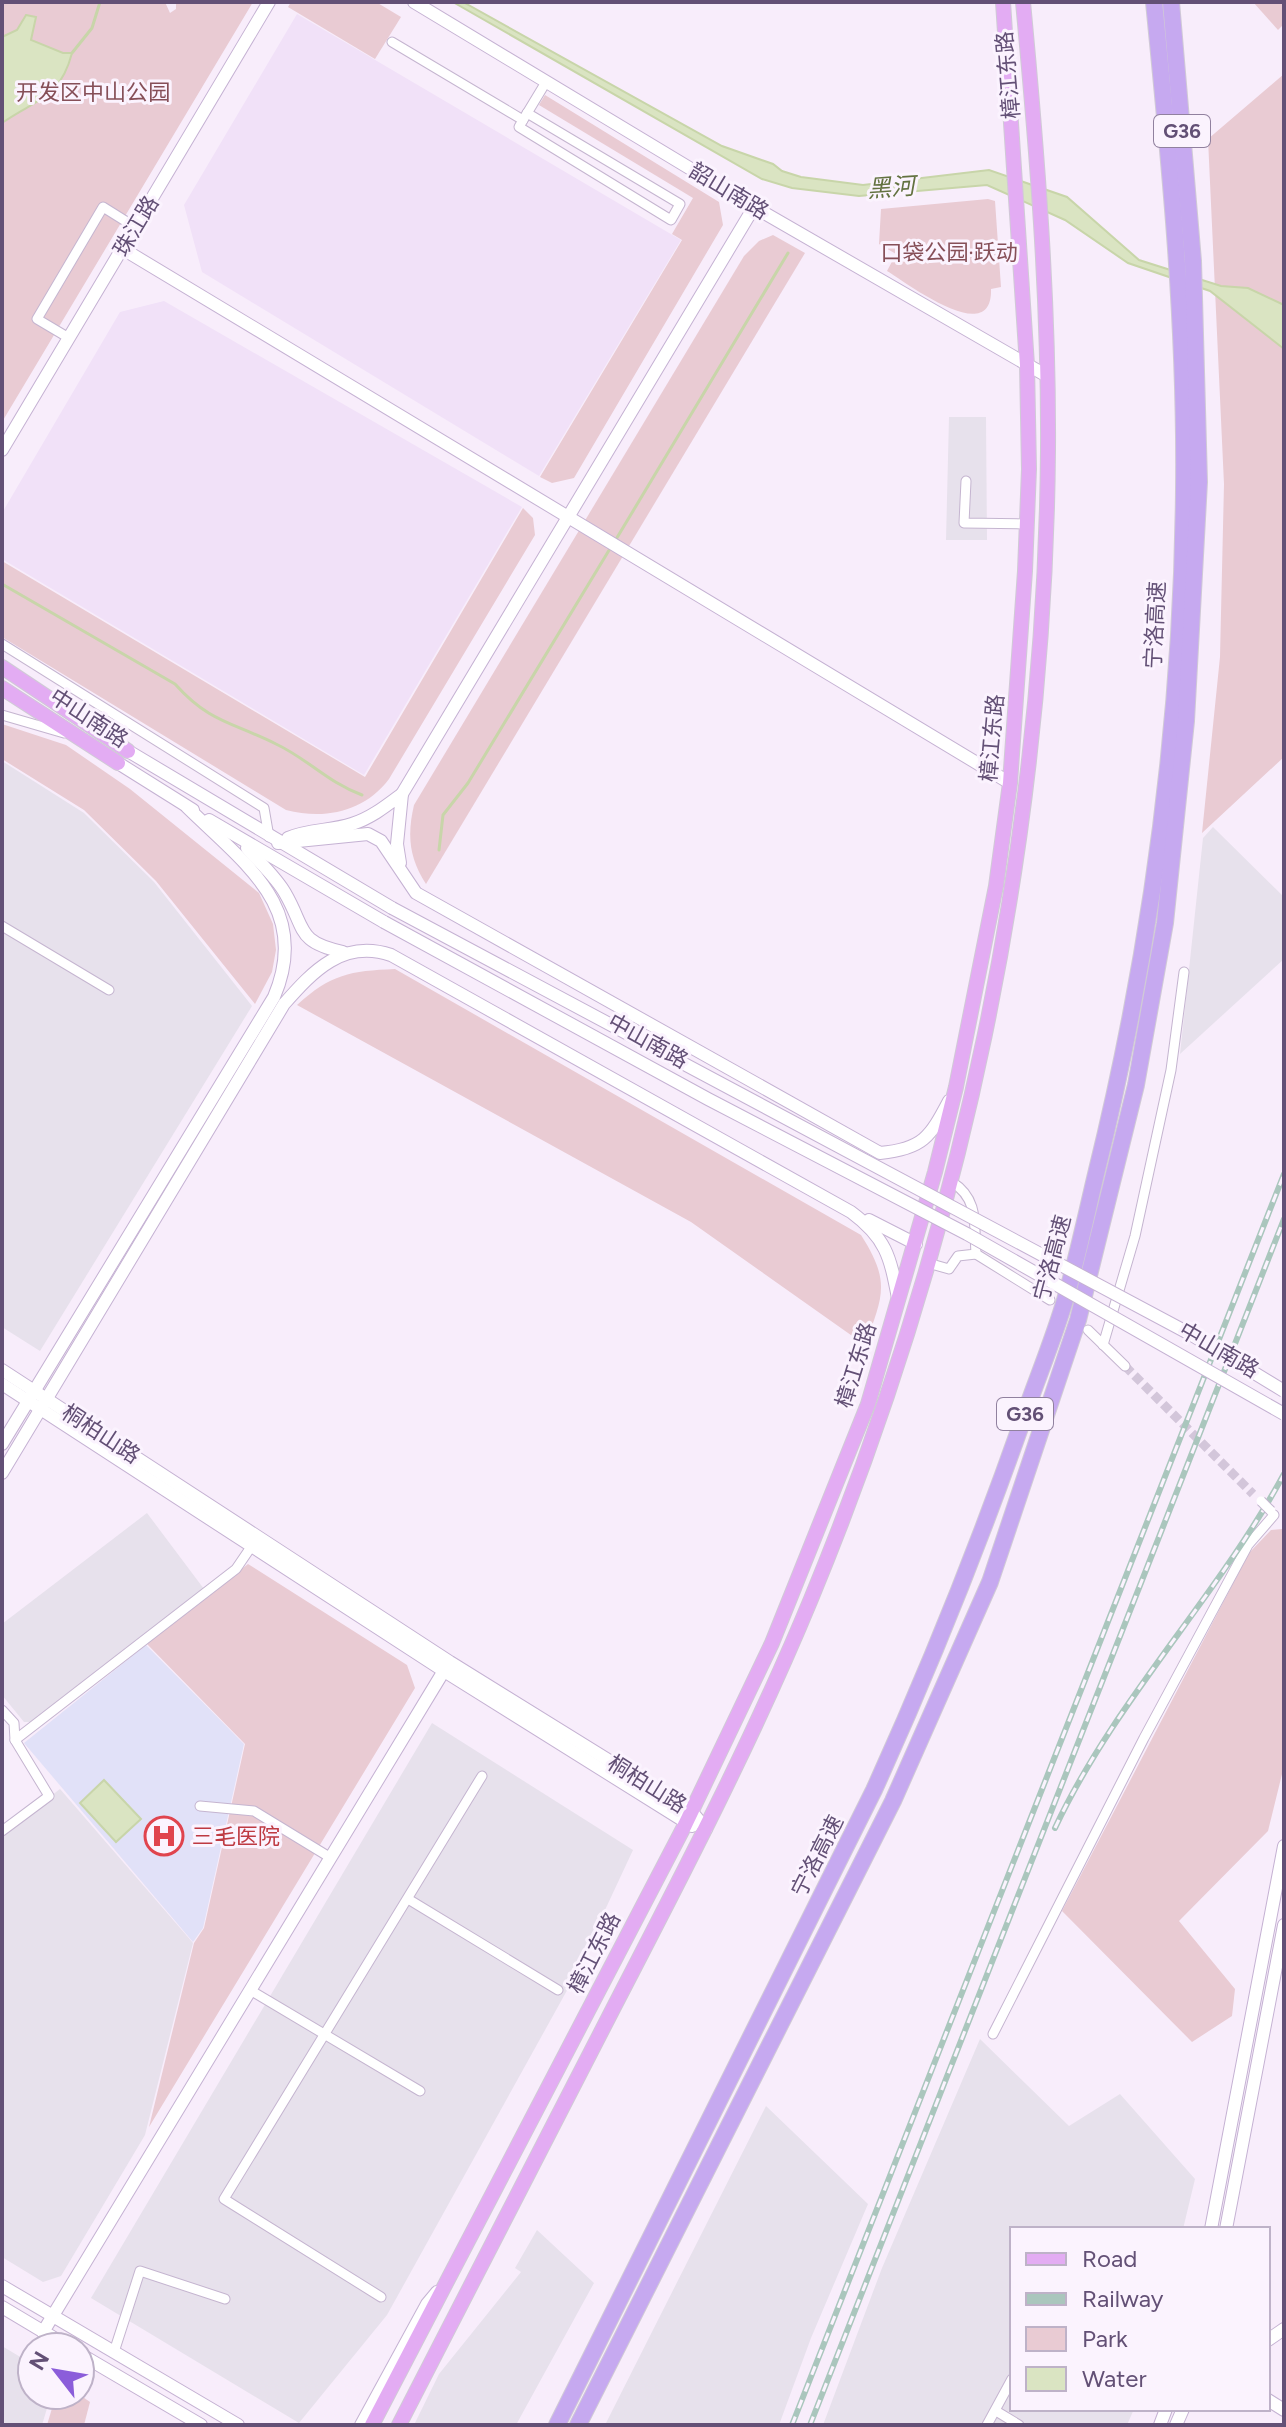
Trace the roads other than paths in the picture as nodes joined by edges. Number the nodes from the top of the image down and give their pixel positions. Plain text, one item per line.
1 (269, 2) edge
2 (414, 2) edge
3 (1003, 2) edge
4 (1023, 2) edge
5 (1154, 2) edge
6 (1171, 2) edge
7 (392, 42) dead end
8 (546, 82) junction
9 (525, 116) junction
10 (754, 207) junction
11 (135, 227) junction
12 (123, 249) junction
13 (1186, 259) junction
14 (1188, 317) junction
15 (69, 338) junction
16 (1027, 365) junction
17 (1047, 376) junction
18 (2, 450) edge
19 (966, 481) dead end
20 (566, 515) junction
21 (1027, 524) junction
22 (2, 644) edge
23 (2, 667) edge
24 (2, 688) edge
25 (2, 715) edge
26 (77, 737) junction
27 (123, 757) junction
28 (1010, 783) junction
29 (402, 794) junction
30 (187, 807) junction
31 (240, 840) junction
32 (274, 840) junction
33 (402, 875) junction
34 (2, 926) edge
35 (346, 953) junction
36 (1184, 972) dead end
37 (109, 990) dead end
38 (956, 1087) junction
39 (952, 1182) junction
40 (851, 1212) junction
41 (916, 1244) junction
42 (976, 1254) junction
43 (928, 1263) junction
44 (899, 1300) junction
45 (1050, 1300) dead end
46 (1088, 1330) dead end
47 (1103, 1345) junction
48 (1125, 1366) tunnel mouth
49 (2, 1370) edge
50 (2, 1384) edge
51 (1284, 1391) edge
52 (37, 1400) junction
53 (1284, 1414) edge
54 (2, 1444) edge
55 (2, 1473) edge
56 (1257, 1498) tunnel mouth
57 (1272, 1513) junction
58 (1284, 1525) edge
59 (251, 1547) junction
60 (447, 1666) junction
61 (2, 1710) edge
62 (15, 1740) junction
63 (482, 1776) dead end
64 (200, 1806) dead end
65 (688, 1818) junction
66 (706, 1829) junction
67 (2, 1831) edge
68 (1284, 1846) edge
69 (331, 1858) junction
70 (408, 1899) junction
71 (1284, 1925) edge
72 (250, 1990) junction
73 (558, 1990) dead end
74 (993, 2034) dead end
75 (325, 2036) junction
76 (420, 2091) dead end
77 (1211, 2227) edge
78 (1226, 2227) edge
79 (452, 2274) junction
80 (2, 2286) edge
81 (381, 2297) dead end
82 (225, 2299) dead end
83 (2, 2307) edge
84 (52, 2317) junction
85 (41, 2331) edge
86 (44, 2331) edge
87 (114, 2352) junction
88 (96, 2363) edge
89 (1010, 2383) edge
90 (996, 2411) junction
91 (238, 2424) edge
92 (201, 2425) edge
93 (361, 2425) edge
94 (372, 2425) edge
95 (399, 2425) edge
96 (557, 2425) edge
97 (578, 2425) edge
98 (987, 2425) edge
99 (1019, 2425) edge

1 - 11 street, 珠江路
2 - 8 street, 韶山南路
3 - 16 main road, 樟江东路
4 - 17 main road, 樟江东路
5 - 13 highway, 宁洛高速 / G36
6 - 13 highway, 宁洛高速 / G36
7 - 9 street
8 - 9 street
8 - 10 street, 韶山南路
9 - 9 street
10 - 16 street, 韶山南路
10 - 20 street
11 - 12 street, 珠江路
11 - 15 street
12 - 15 street, 珠江路
12 - 20 street
13 - 14 highway, 宁洛高速 / G36
14 - 96 highway, 宁洛高速 / G36
14 - 97 highway, 宁洛高速 / G36
15 - 18 street, 珠江路
16 - 17 street, 韶山南路
16 - 21 main road, 樟江东路
17 - 39 main road, 樟江东路
19 - 21 street
20 - 28 street
20 - 29 street
21 - 28 main road, 樟江东路
22 - 32 street
23 - 27 main road, 中山南路
24 - 26 main road, 中山南路
25 - 26 street
26 - 27 main road, 中山南路
27 - 30 street, 中山南路
27 - 32 street, 中山南路
28 - 38 main road, 樟江东路
29 - 32 street
29 - 33 street
30 - 31 street, 中山南路
30 - 52 street
31 - 35 street
31 - 53 street, 中山南路, bridge
32 - 33 street
32 - 51 street, 中山南路, bridge
33 - 38 street
34 - 37 street
35 - 40 street
35 - 52 street
36 - 47 street
38 - 41 main road, 樟江东路
39 - 42 street
39 - 43 main road, 樟江东路
40 - 41 street
40 - 44 street
41 - 44 main road, 樟江东路
42 - 43 street
42 - 45 street
43 - 66 main road, 樟江东路
44 - 65 main road, 樟江东路
46 - 47 street
47 - 48 street
49 - 52 street, 桐柏山路
50 - 52 street, 桐柏山路
52 - 54 street
52 - 55 street
52 - 59 street, 桐柏山路
52 - 60 street, 桐柏山路
56 - 57 street, bridge
57 - 58 street
57 - 74 street
59 - 60 street, 桐柏山路
59 - 62 street
60 - 65 street, 桐柏山路
60 - 69 street
61 - 62 street
62 - 67 street
63 - 70 street
64 - 69 street
65 - 66 street, 桐柏山路
65 - 79 main road, 樟江东路
66 - 95 main road, 樟江东路
68 - 77 street
69 - 72 street
70 - 73 street
70 - 75 street
71 - 78 street
72 - 75 street
72 - 84 street
75 - 76 street
75 - 81 street
79 - 93 street
79 - 94 main road, 樟江东路
80 - 84 street
82 - 87 street
83 - 85 street
84 - 86 street
84 - 87 street
87 - 91 street
88 - 92 street
89 - 90 street
90 - 98 street
90 - 99 street

